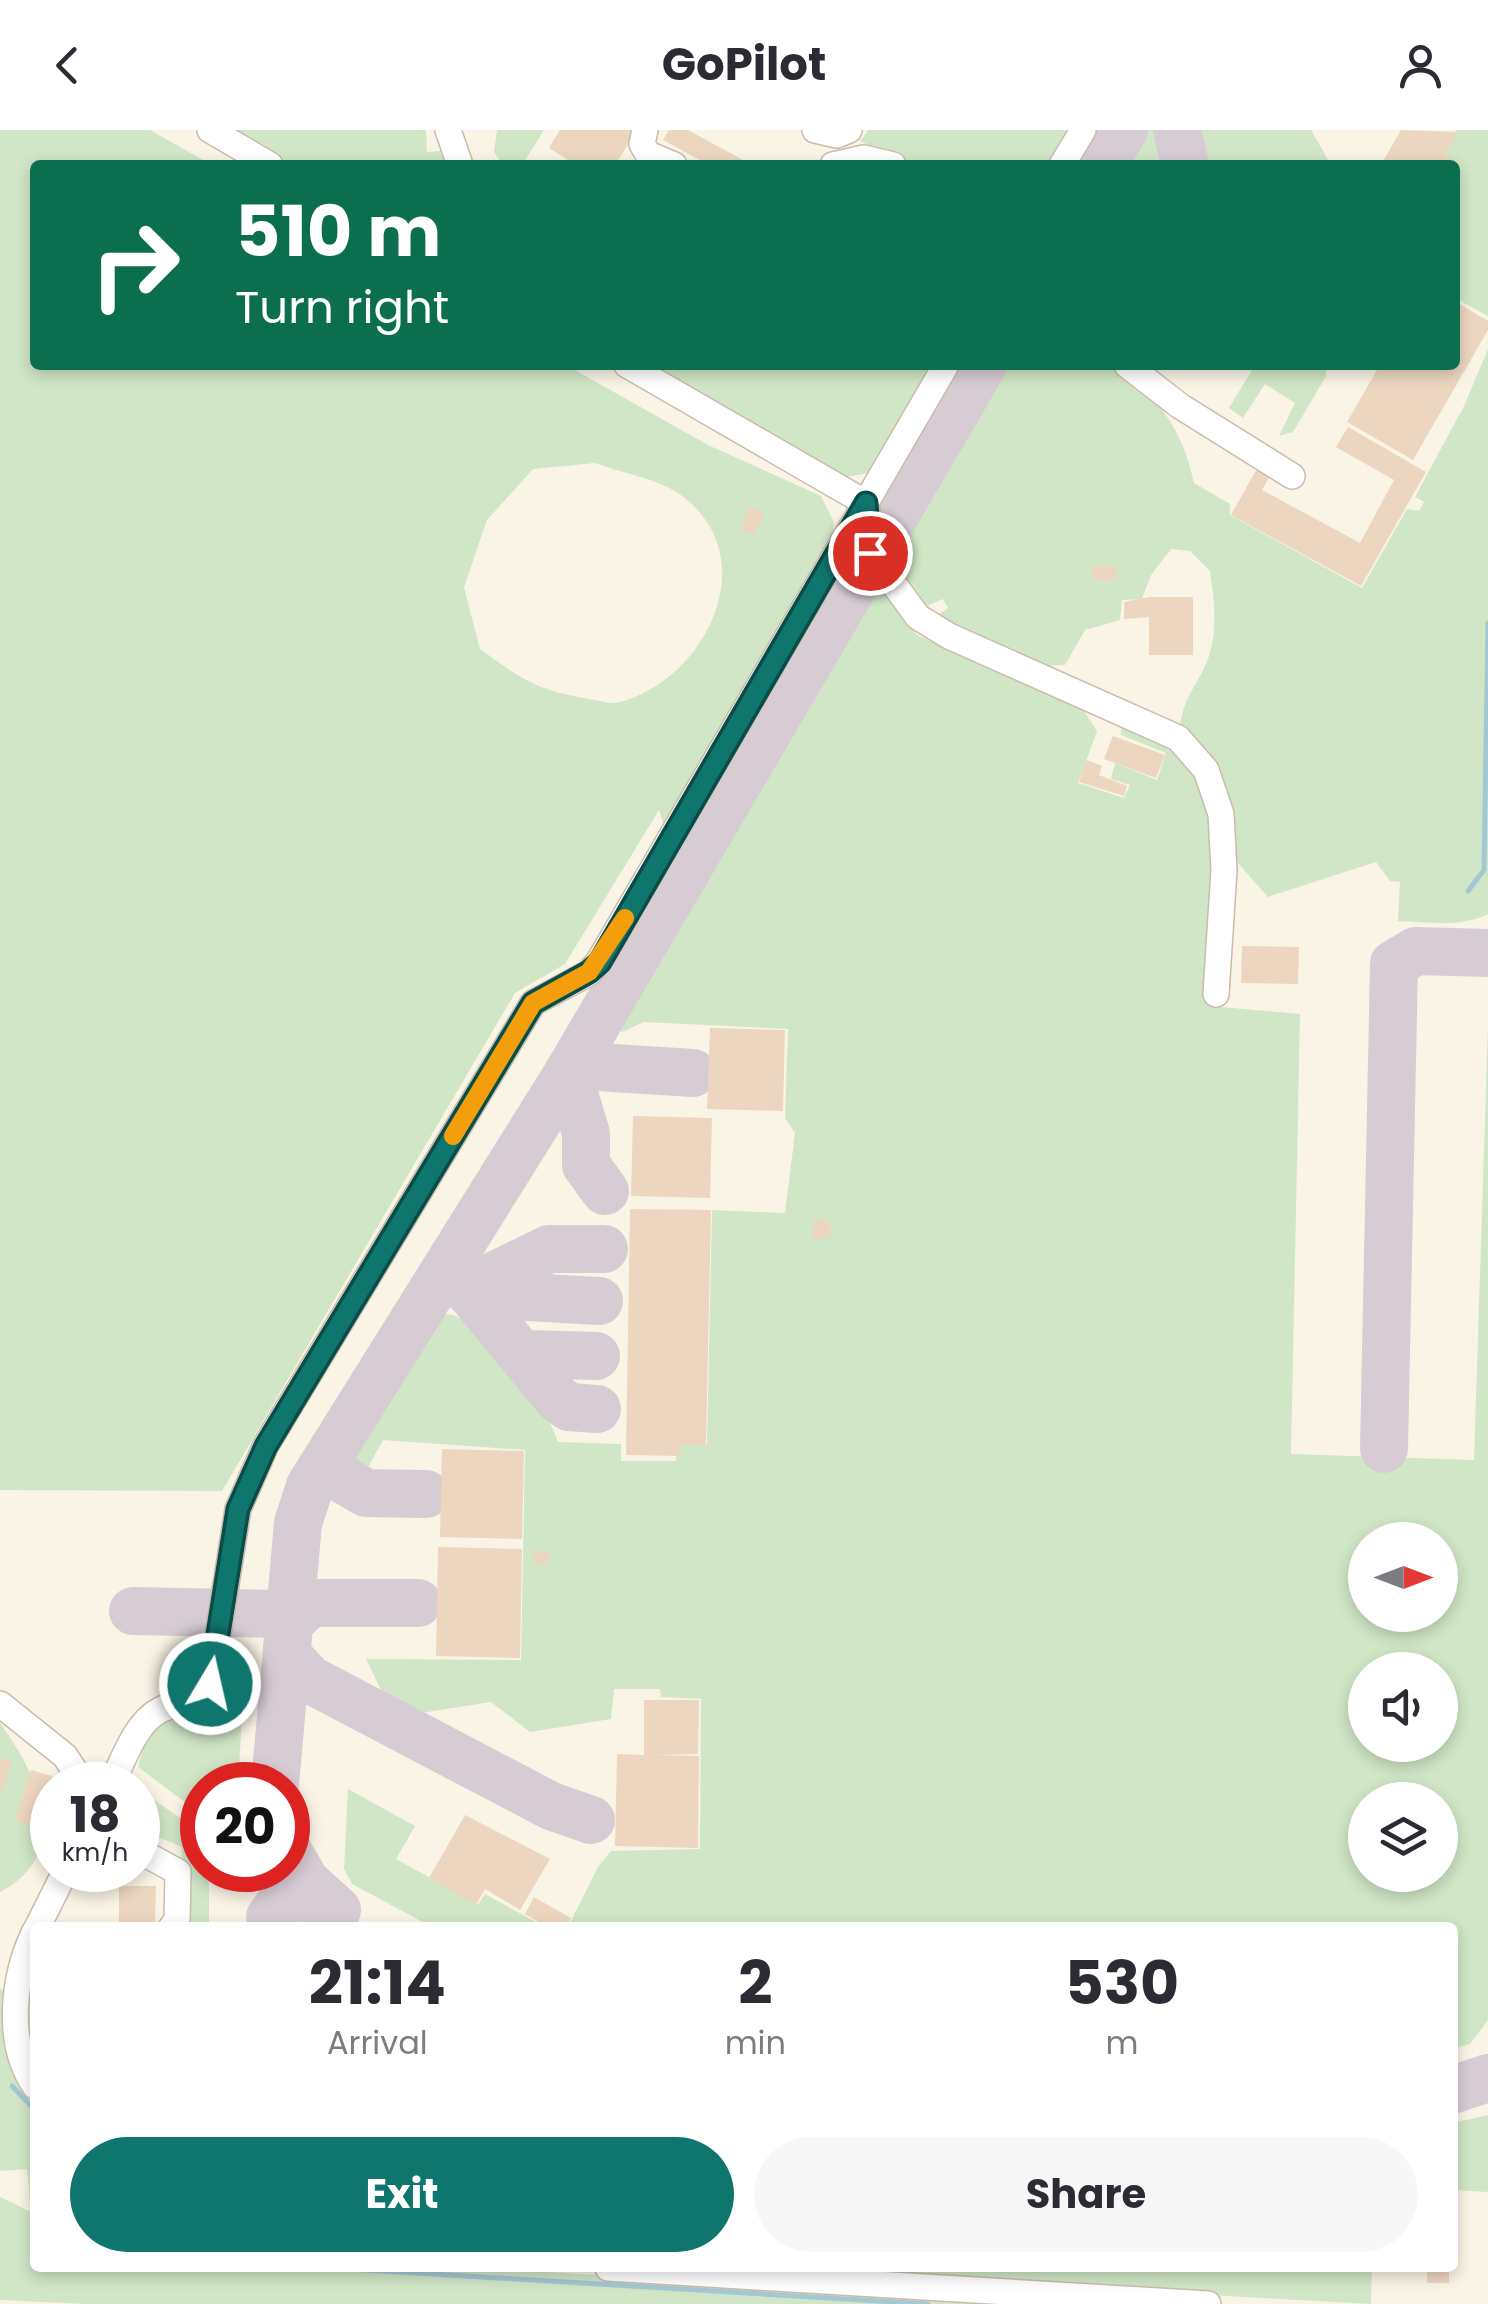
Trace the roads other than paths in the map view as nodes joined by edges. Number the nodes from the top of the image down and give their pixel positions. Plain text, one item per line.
1 (210, 130) edge
2 (448, 130) edge
3 (645, 130) edge
4 (815, 130) edge
5 (849, 130) edge
6 (1083, 130) edge
7 (261, 160) edge
8 (458, 160) edge
9 (662, 160) edge
10 (1065, 160) edge
11 (635, 370) edge
12 (943, 370) edge
13 (1134, 370) edge
14 (1292, 476) dead end
15 (866, 503) junction
16 (1216, 994) dead end
17 (0, 1704) edge
18 (69, 1762) edge
19 (122, 1762) edge
20 (160, 1862) edge
21 (55, 1892) edge
22 (40, 1922) edge
23 (175, 1922) edge
24 (30, 1942) edge
25 (30, 2072) edge
26 (675, 2272) edge
27 (1208, 2304) edge

1 - 7 lane
2 - 8 lane
3 - 9 lane
4 - 5 lane
6 - 10 lane
11 - 15 lane
12 - 15 lane
13 - 14 lane
15 - 16 lane
15 - 19 lane
17 - 18 lane
20 - 23 lane
21 - 22 lane
24 - 25 lane
26 - 27 lane

